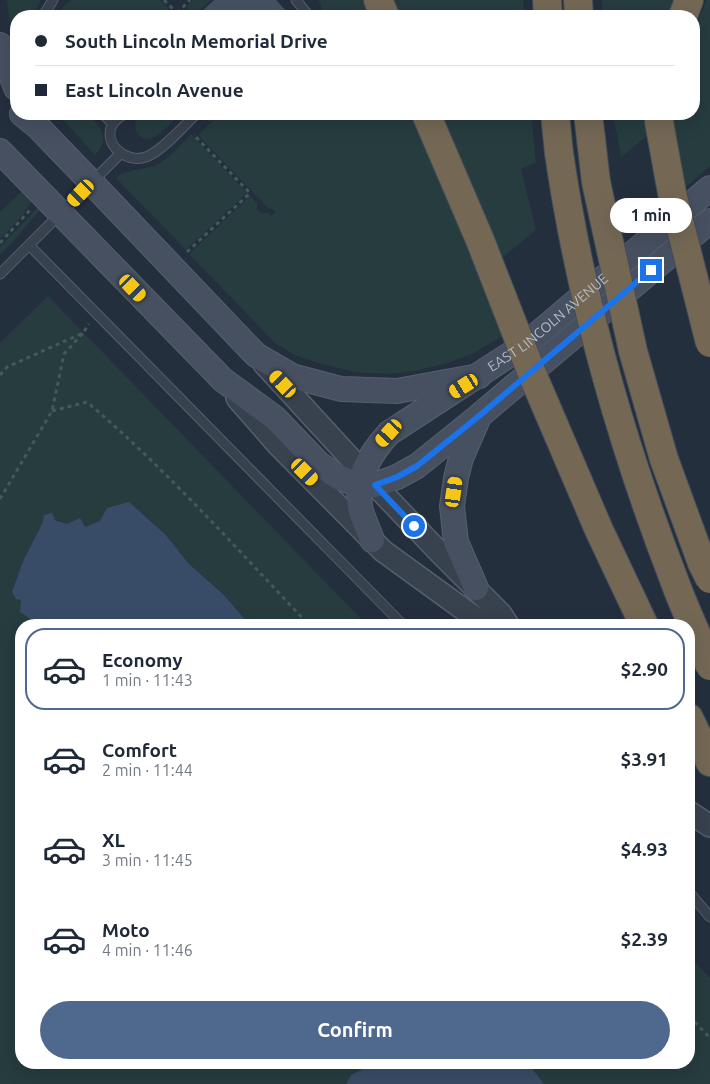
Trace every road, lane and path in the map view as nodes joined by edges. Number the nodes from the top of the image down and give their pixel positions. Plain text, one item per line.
1 (164, 0) edge
2 (190, 0) edge
3 (296, 0) edge
4 (173, 10) edge
5 (182, 10) edge
6 (305, 10) edge
7 (0, 44) edge
8 (10, 72) edge
9 (0, 94) edge
10 (10, 103) edge
11 (32, 120) edge
12 (108, 120) edge
13 (117, 120) edge
14 (190, 120) edge
15 (429, 120) edge
16 (556, 120) edge
17 (659, 120) edge
18 (112, 124) junction
19 (590, 126) edge
20 (201, 128) dead end
21 (0, 151) edge
22 (120, 154) junction
23 (91, 182) junction
24 (710, 188) edge
25 (44, 196) junction
26 (61, 214) junction
27 (710, 221) edge
28 (0, 243) edge
29 (29, 245) junction
30 (186, 253) dead end
31 (0, 274) edge
32 (96, 313) junction
33 (83, 333) junction
34 (710, 343) edge
35 (256, 355) junction
36 (0, 375) edge
37 (479, 376) junction
38 (222, 380) junction
39 (52, 411) junction
40 (479, 416) junction
41 (365, 480) junction
42 (0, 499) edge
43 (372, 540) junction
44 (710, 579) edge
45 (476, 588) junction
46 (303, 619) edge
47 (397, 619) edge
48 (477, 619) edge
49 (504, 619) edge
50 (641, 619) edge
51 (690, 619) edge
52 (695, 631) edge
53 (710, 666) edge
54 (695, 731) edge
55 (710, 762) edge
56 (695, 816) edge
57 (710, 826) edge
58 (695, 899) edge
59 (710, 917) edge
60 (695, 1022) edge
61 (710, 1038) edge

1 - 4 path
2 - 5 path
3 - 6 lane
7 - 8 main road
9 - 10 main road
11 - 23 main road
12 - 18 lane
13 - 18 lane
14 - 22 lane
15 - 50 highway, bridge
16 - 51 highway, bridge
17 - 34 highway, bridge
18 - 22 lane
19 - 44 highway, bridge
20 - 30 path
21 - 25 main road
22 - 23 lane
23 - 26 lane
23 - 35 main road
24 - 37 main road, EAST LINCOLN AVENUE
25 - 26 main road
25 - 28 path
26 - 29 lane
26 - 38 main road
27 - 40 main road, EAST LINCOLN AVENUE
29 - 31 lane
29 - 32 lane
32 - 33 path
32 - 47 lane
33 - 36 path
33 - 39 path
35 - 37 main road
35 - 41 street
37 - 41 main road, EAST LINCOLN AVENUE
38 - 41 main road
38 - 43 street
39 - 42 path
39 - 46 path
40 - 41 main road, EAST LINCOLN AVENUE
40 - 45 main road
41 - 43 main road
41 - 45 street
43 - 48 street
45 - 49 street
52 - 53 highway, bridge
54 - 55 highway
56 - 57 street
58 - 59 lane
60 - 61 path

